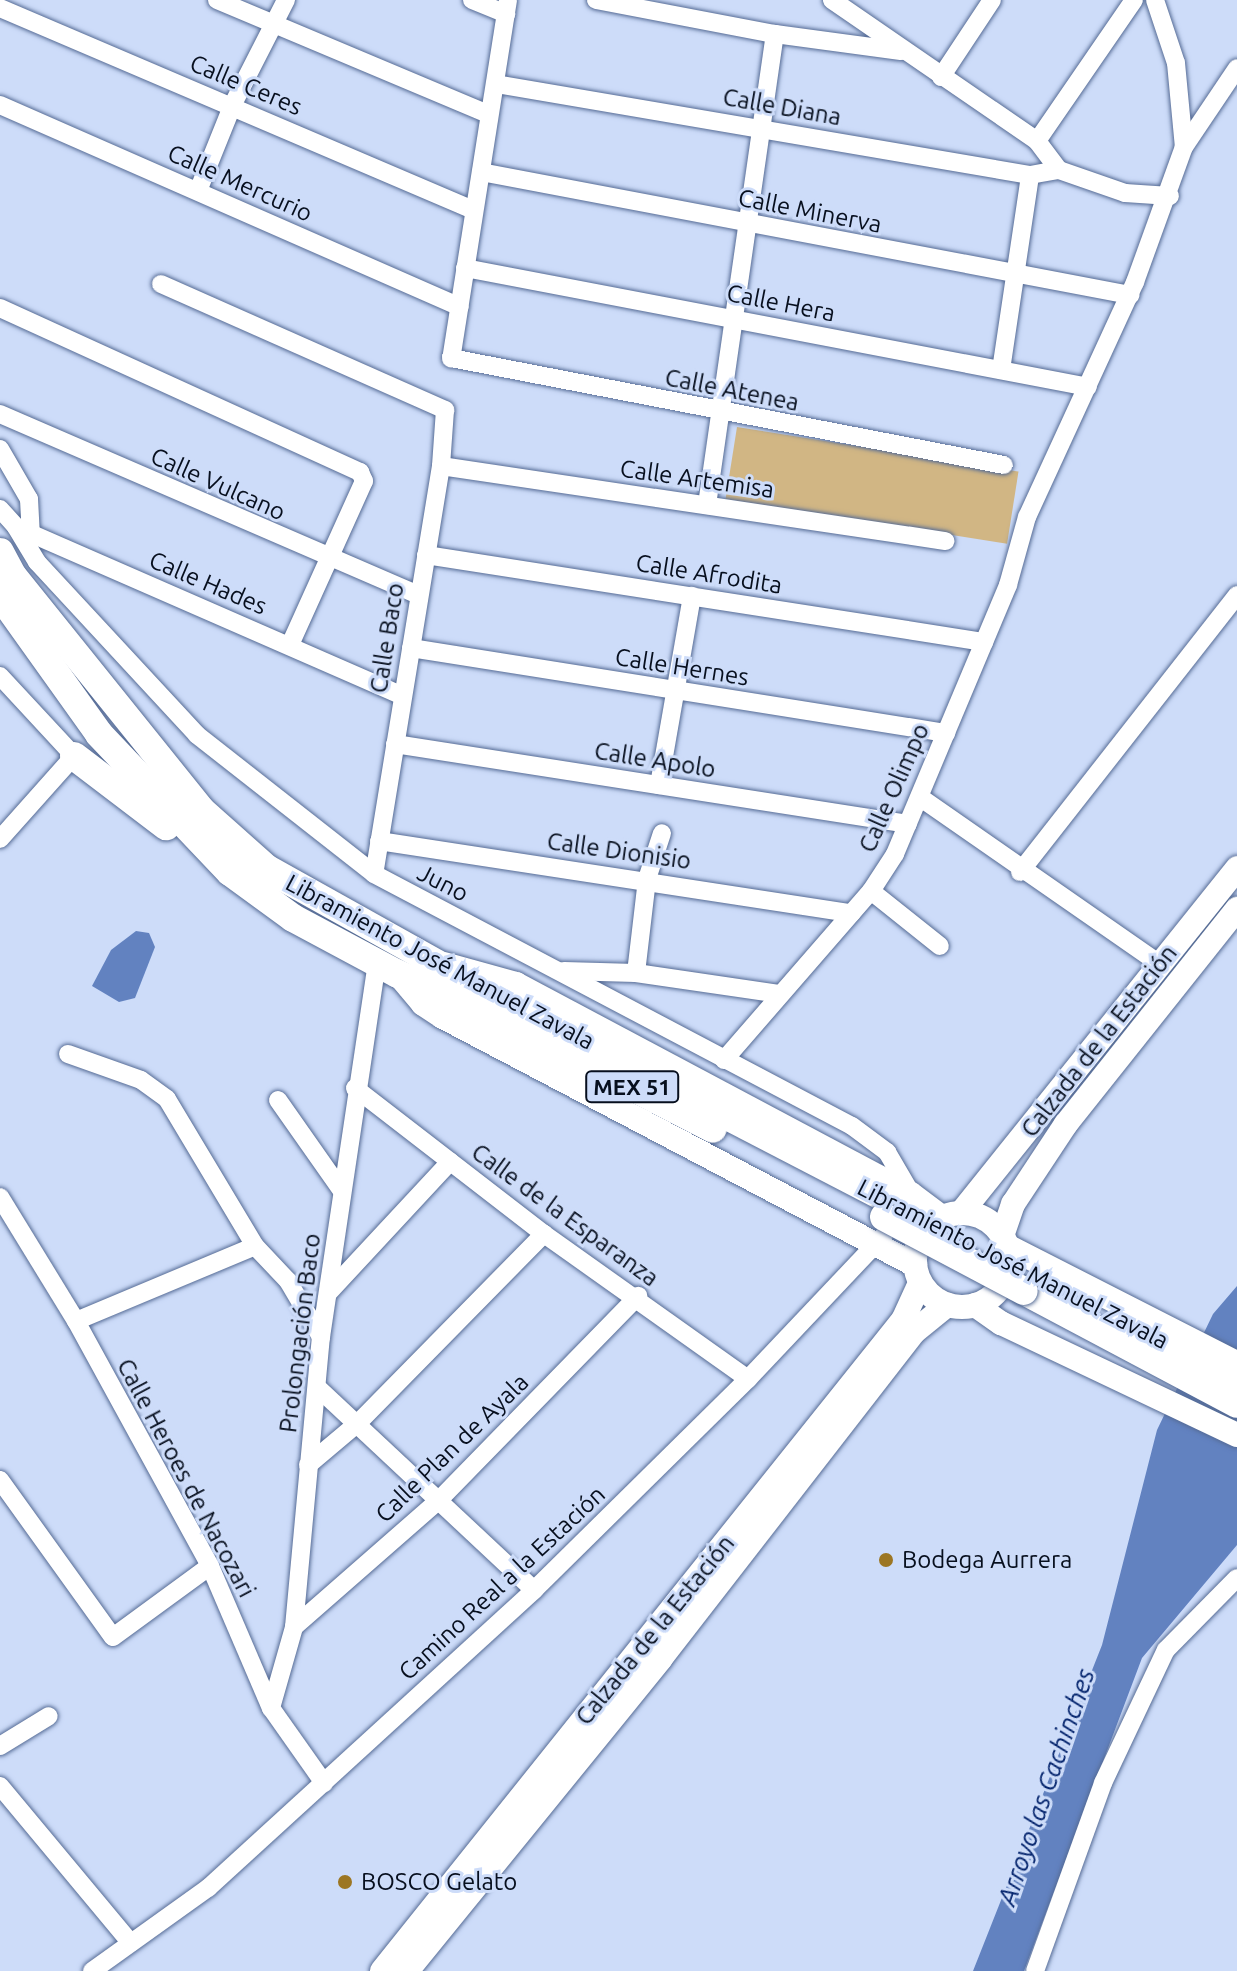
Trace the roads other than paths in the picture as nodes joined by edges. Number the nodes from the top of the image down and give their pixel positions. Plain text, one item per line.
1 (217, 0) edge
2 (286, 0) edge
3 (472, 0) edge
4 (596, 0) edge
5 (992, 0) edge
6 (1134, 0) edge
7 (1155, 0) edge
8 (840, 2) edge
9 (507, 7) edge
10 (0, 8) edge
11 (274, 26) junction
12 (775, 34) junction
13 (904, 51) junction
14 (1237, 68) edge
15 (941, 77) junction
16 (496, 84) junction
17 (233, 104) junction
18 (0, 105) edge
19 (488, 114) junction
20 (765, 127) junction
21 (1037, 141) junction
22 (1184, 147) junction
23 (1059, 170) junction
24 (481, 172) junction
25 (1030, 175) junction
26 (198, 191) junction
27 (1170, 196) junction
28 (471, 209) junction
29 (750, 225) junction
30 (465, 268) junction
31 (1016, 274) junction
32 (161, 284) dead end
33 (1130, 295) junction
34 (460, 307) junction
35 (0, 308) edge
36 (734, 318) junction
37 (1001, 370) junction
38 (1088, 387) junction
39 (720, 413) junction
40 (0, 414) edge
41 (0, 449) edge
42 (1004, 465) dead end
43 (441, 466) junction
44 (707, 505) junction
45 (0, 509) edge
46 (23, 531) junction
47 (945, 541) dead end
48 (0, 552) edge
49 (426, 555) junction
50 (328, 559) junction
51 (0, 595) edge
52 (418, 595) junction
53 (1237, 595) edge
54 (692, 596) junction
55 (984, 642) junction
56 (290, 645) junction
57 (411, 648) junction
58 (0, 676) edge
59 (675, 690) junction
60 (402, 696) junction
61 (946, 733) junction
62 (395, 744) junction
63 (74, 756) junction
64 (659, 785) junction
65 (921, 798) junction
66 (908, 824) junction
67 (662, 833) dead end
68 (0, 839) edge
69 (379, 841) junction
70 (1237, 868) edge
71 (230, 872) junction
72 (1020, 872) junction
73 (374, 874) junction
74 (647, 879) junction
75 (871, 891) junction
76 (1237, 909) edge
77 (852, 913) junction
78 (940, 946) dead end
79 (1160, 964) junction
80 (388, 969) junction
81 (560, 971) junction
82 (636, 973) junction
83 (780, 994) junction
84 (68, 1054) dead end
85 (724, 1060) junction
86 (355, 1088) junction
87 (278, 1100) dead end
88 (450, 1162) junction
89 (342, 1191) junction
90 (0, 1197) edge
91 (896, 1204) junction
92 (951, 1215) junction
93 (544, 1234) junction
94 (1004, 1241) junction
95 (255, 1246) junction
96 (876, 1247) junction
97 (918, 1274) junction
98 (329, 1292) junction
99 (638, 1296) junction
100 (947, 1305) junction
101 (975, 1305) junction
102 (76, 1321) junction
103 (321, 1337) junction
104 (1188, 1357) junction
105 (1237, 1363) edge
106 (748, 1379) junction
107 (1237, 1381) edge
108 (317, 1387) junction
109 (1237, 1404) edge
110 (359, 1422) junction
111 (1237, 1435) edge
112 (308, 1465) junction
113 (0, 1480) edge
114 (440, 1499) junction
115 (210, 1566) junction
116 (1237, 1578) edge
117 (534, 1590) junction
118 (294, 1627) junction
119 (271, 1708) junction
120 (49, 1716) dead end
121 (0, 1746) edge
122 (324, 1783) junction
123 (0, 1786) edge
124 (131, 1943) junction
125 (92, 1971) edge
126 (382, 1971) edge
127 (407, 1971) edge
128 (1035, 1971) edge

1 - 11 street
2 - 11 street
3 - 9 street
4 - 12 street
5 - 15 street
6 - 21 street
7 - 22 street
8 - 13 street
9 - 16 street
10 - 17 street, Calle Ceres
11 - 17 street
11 - 19 street
12 - 13 street
12 - 20 street
13 - 15 street
14 - 22 street
15 - 21 street
16 - 19 street
16 - 20 street, Calle Diana
17 - 26 street
17 - 28 street, Calle Ceres
18 - 26 street, Calle Mercurio
19 - 24 street
20 - 25 street, Calle Diana
20 - 29 street
21 - 23 street
22 - 27 street
23 - 25 street, Calle Diana
23 - 27 street
24 - 28 street
24 - 29 street, Calle Minerva
25 - 31 street
26 - 34 street, Calle Mercurio
27 - 33 street
28 - 30 street
29 - 31 street, Calle Minerva
29 - 36 street
30 - 34 street
30 - 36 street, Calle Hera
31 - 33 street, Calle Minerva
31 - 37 street
32 - 43 street, Calle Baco
33 - 38 street
34 - 39 street, Calle Atenea
35 - 50 street
36 - 37 street, Calle Hera
36 - 39 street
37 - 38 street, Calle Hera
38 - 55 street, Calle Olimpo
39 - 42 street, Calle Atenea
39 - 44 street
40 - 50 street, Calle Vulcano
41 - 46 street
43 - 44 street, Calle Artemisa
43 - 49 street, Calle Baco
44 - 47 street, Calle Artemisa
45 - 46 street, Calle Hades
46 - 56 street, Calle Hades
46 - 73 street, Juno
48 - 91 main road, Libramiento José Manuel Zavala / MEX 51
49 - 52 street, Calle Baco
49 - 54 street, Calle Afrodita
50 - 52 street, Calle Vulcano
50 - 56 street
51 - 71 main road, Libramiento José Manuel Zavala / MEX 51
52 - 57 street, Calle Baco
53 - 72 street
54 - 55 street, Calle Afrodita
54 - 59 street
55 - 61 street, Calle Olimpo
56 - 60 street, Calle Hades
57 - 59 street, Calle Hernes
57 - 60 street, Calle Baco
58 - 63 street
59 - 61 street, Calle Hernes
59 - 64 street
60 - 62 street, Calle Baco
61 - 65 street, Calle Olimpo
62 - 64 street, Calle Apolo
62 - 69 street, Calle Baco
63 - 68 street
63 - 71 main road
64 - 66 street, Calle Apolo
65 - 66 street, Calle Olimpo
65 - 72 street
66 - 75 street, Calle Olimpo
67 - 74 street
69 - 73 street, Calle Baco
69 - 74 street, Calle Dionisio
70 - 79 main road, Calzada de la Estación
71 - 80 main road, Libramiento José Manuel Zavala / MEX 51
72 - 79 street
73 - 81 street, Juno
74 - 77 street, Calle Dionisio
74 - 82 street
75 - 77 street, Calle Olimpo
75 - 78 street
76 - 94 main road, Calzada de la Estación
77 - 83 street, Calle Olimpo
79 - 92 main road, Calzada de la Estación
80 - 86 street, Prolongación Baco
80 - 91 main road, Libramiento José Manuel Zavala / MEX 51
80 - 96 main road
81 - 82 street
81 - 85 street, Juno
82 - 83 street
83 - 85 street, Calle Olimpo
84 - 95 street
85 - 91 street, Juno
86 - 88 street, Calle de la Esparanza
86 - 89 street, Prolongación Baco
87 - 89 street
88 - 93 street, Calle de la Esparanza
88 - 98 street
89 - 98 street, Prolongación Baco
90 - 102 street, Calle Heroes de Nacozari
91 - 92 main road
91 - 96 street, Camino Real a la Estación
91 - 104 main road, Libramiento José Manuel Zavala / MEX 51
92 - 94 main road
92 - 97 main road
93 - 99 street, Calle de la Esparanza
93 - 110 street
94 - 101 main road
94 - 104 main road
95 - 102 street
95 - 103 street
96 - 97 main road
96 - 106 street, Camino Real a la Estación
97 - 100 main road
97 - 126 main road, Calzada de la Estación
98 - 103 street, Prolongación Baco
99 - 106 street, Calle de la Esparanza
99 - 114 street, Calle Plan de Ayala
100 - 101 main road
100 - 127 main road, Calzada de la Estación
101 - 111 main road
102 - 115 street, Calle Heroes de Nacozari
103 - 108 street, Prolongación Baco
104 - 105 main road
104 - 107 main road, Libramiento José Manuel Zavala / MEX 51
104 - 109 main road, Libramiento José Manuel Zavala / MEX 51
106 - 117 street, Camino Real a la Estación
108 - 110 street
108 - 112 street, Prolongación Baco
110 - 112 street
110 - 114 street
112 - 118 street, Prolongación Baco
113 - 115 street
114 - 117 street
114 - 118 street, Calle Plan de Ayala
115 - 119 street, Calle Heroes de Nacozari
116 - 128 street
117 - 122 street, Camino Real a la Estación
118 - 119 street, Prolongación Baco
119 - 122 street, Calle Heroes de Nacozari
120 - 121 street
122 - 124 street, Camino Real a la Estación
123 - 124 street
124 - 125 street, Camino Real a la Estación

